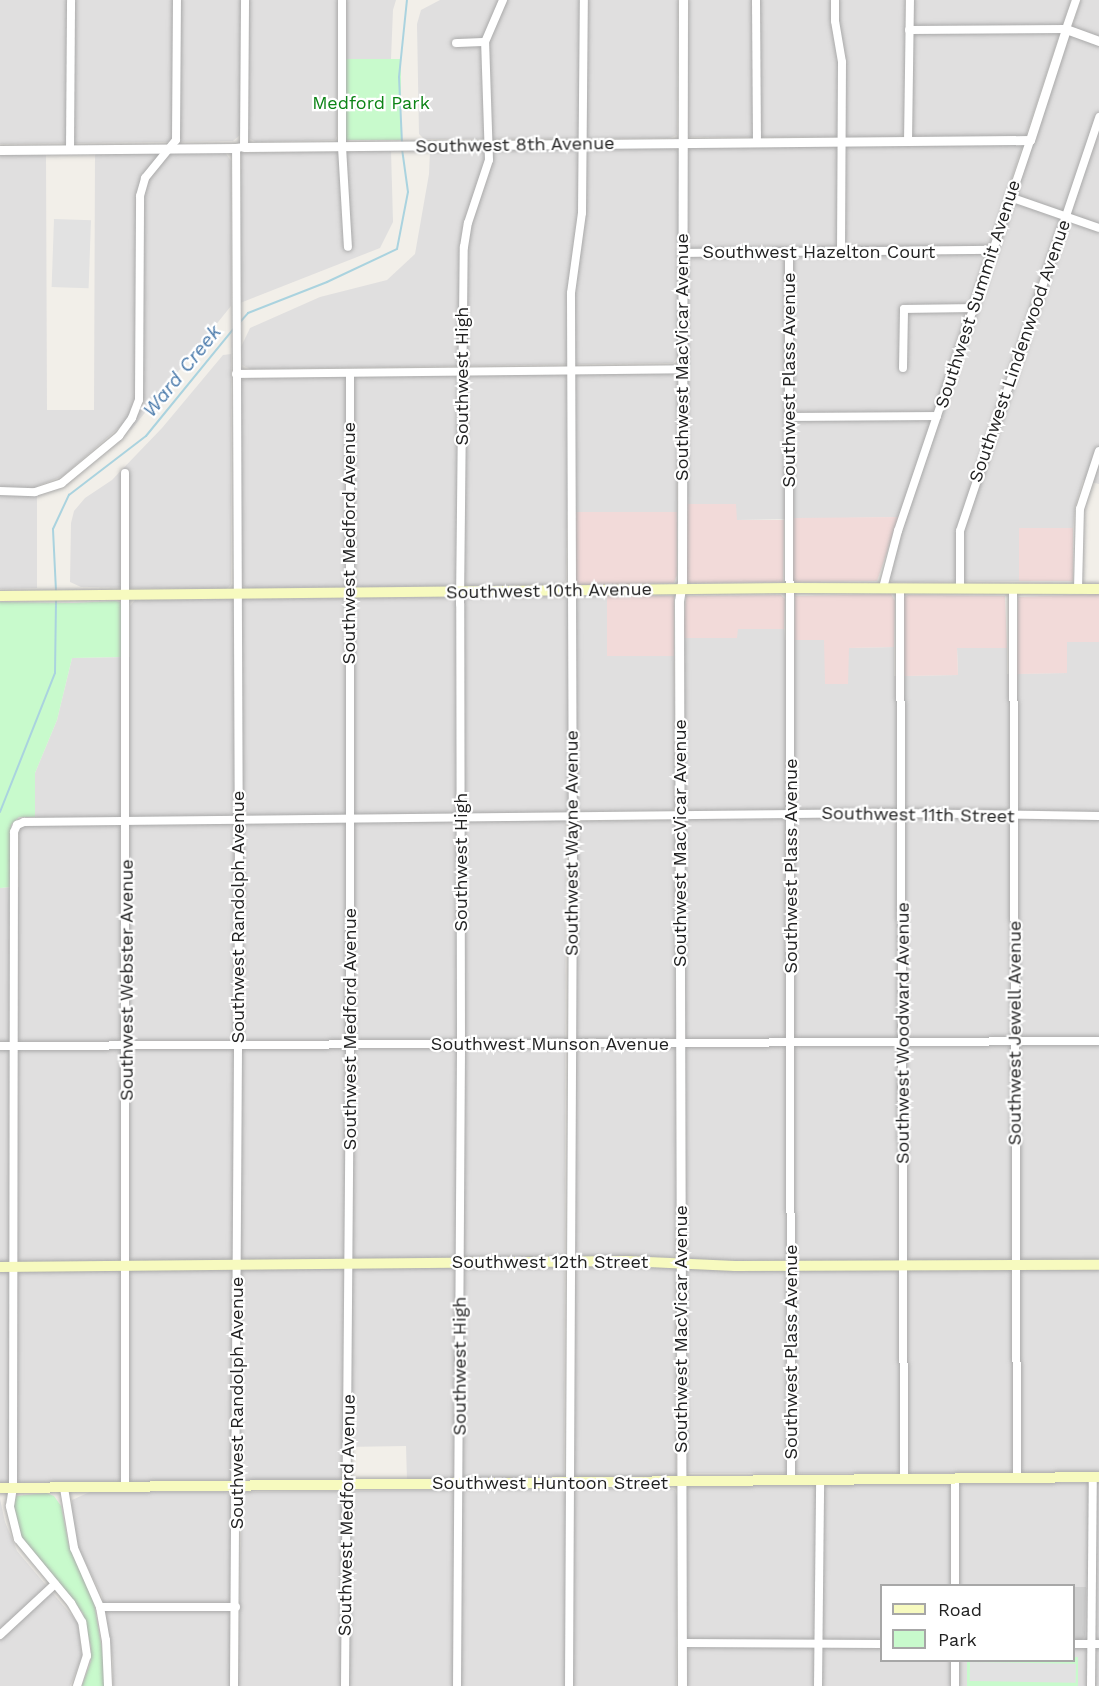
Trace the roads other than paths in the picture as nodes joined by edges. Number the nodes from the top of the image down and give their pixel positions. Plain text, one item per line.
1 (71, 0) edge
2 (177, 0) edge
3 (245, 0) edge
4 (342, 0) edge
5 (503, 0) edge
6 (584, 0) edge
7 (683, 0) edge
8 (756, 0) edge
9 (835, 0) edge
10 (910, 0) edge
11 (1076, 0) edge
12 (1066, 29) junction
13 (909, 30) junction
14 (1099, 41) edge
15 (485, 42) junction
16 (456, 43) dead end
17 (1099, 117) edge
18 (1030, 140) junction
19 (843, 142) junction
20 (908, 142) junction
21 (757, 143) junction
22 (582, 144) junction
23 (683, 144) junction
24 (488, 146) junction
25 (342, 147) junction
26 (171, 148) junction
27 (240, 148) junction
28 (0, 150) edge
29 (70, 150) junction
30 (1010, 197) junction
31 (1065, 217) junction
32 (1099, 228) edge
33 (348, 247) dead end
34 (992, 250) junction
35 (842, 252) junction
36 (682, 253) junction
37 (789, 253) junction
38 (974, 308) junction
39 (903, 368) dead end
40 (682, 369) junction
41 (571, 370) junction
42 (462, 371) junction
43 (350, 373) junction
44 (236, 374) junction
45 (937, 416) junction
46 (789, 417) junction
47 (1099, 451) edge
48 (125, 473) dead end
49 (0, 491) edge
50 (789, 588) junction
51 (883, 588) junction
52 (900, 588) junction
53 (960, 588) junction
54 (1013, 588) junction
55 (681, 589) junction
56 (1078, 589) junction
57 (1099, 589) edge
58 (571, 591) junction
59 (461, 592) junction
60 (349, 593) junction
61 (237, 594) junction
62 (0, 596) edge
63 (125, 596) junction
64 (790, 814) junction
65 (901, 814) junction
66 (680, 815) junction
67 (1014, 816) junction
68 (1099, 816) edge
69 (572, 817) junction
70 (460, 818) junction
71 (350, 819) junction
72 (239, 820) junction
73 (127, 821) junction
74 (1015, 1041) junction
75 (1099, 1041) edge
76 (571, 1043) junction
77 (904, 1043) junction
78 (461, 1044) junction
79 (791, 1044) junction
80 (127, 1045) junction
81 (238, 1045) junction
82 (350, 1045) junction
83 (681, 1045) junction
84 (0, 1046) edge
85 (15, 1046) junction
86 (461, 1262) junction
87 (571, 1262) junction
88 (349, 1263) junction
89 (681, 1263) junction
90 (1016, 1263) junction
91 (238, 1264) junction
92 (1099, 1264) edge
93 (904, 1265) junction
94 (125, 1266) junction
95 (791, 1266) junction
96 (0, 1267) edge
97 (14, 1267) junction
98 (1096, 1477) edge
99 (956, 1478) junction
100 (1017, 1478) junction
101 (820, 1479) junction
102 (904, 1479) junction
103 (791, 1480) junction
104 (683, 1481) junction
105 (570, 1483) junction
106 (459, 1484) junction
107 (348, 1485) junction
108 (125, 1487) junction
109 (237, 1487) junction
110 (0, 1488) edge
111 (13, 1488) junction
112 (64, 1488) junction
113 (55, 1584) junction
114 (955, 1584) edge
115 (100, 1607) junction
116 (236, 1607) junction
117 (0, 1635) edge
118 (683, 1643) junction
119 (819, 1644) junction
120 (880, 1644) edge
121 (1075, 1644) edge
122 (1095, 1644) edge
123 (955, 1662) edge
124 (77, 1686) edge
125 (108, 1686) edge
126 (234, 1686) edge
127 (345, 1686) edge
128 (458, 1686) edge
129 (569, 1686) edge
130 (682, 1686) edge
131 (818, 1686) edge
132 (955, 1686) edge
133 (1091, 1686) edge

1 - 29 street
2 - 26 street
3 - 27 street, Southwest Randolph Avenue
4 - 25 street
5 - 15 street
6 - 22 street, Southwest Wayne Avenue
7 - 23 street, Southwest MacVicar Avenue
8 - 21 street
9 - 19 street
10 - 13 street
11 - 12 street, Southwest Summit Avenue
12 - 13 street
12 - 14 street
12 - 18 street, Southwest Summit Avenue
13 - 20 street
15 - 16 street
15 - 24 street, Southwest High
17 - 31 street, Southwest Lindenwood Avenue
18 - 20 street, Southwest 8th Avenue
18 - 30 street, Southwest Summit Avenue
19 - 20 street, Southwest 8th Avenue
19 - 21 street, Southwest 8th Avenue
19 - 35 street
21 - 23 street, Southwest 8th Avenue
22 - 23 street, Southwest 8th Avenue
22 - 24 street, Southwest 8th Avenue
22 - 41 street, Southwest Wayne Avenue
23 - 36 street, Southwest MacVicar Avenue
24 - 25 street, Southwest 8th Avenue
24 - 42 street, Southwest High
25 - 27 street, Southwest 8th Avenue
25 - 33 street
26 - 27 street, Southwest 8th Avenue
26 - 29 street, Southwest 8th Avenue
26 - 49 street
27 - 44 street, Southwest Randolph Avenue
28 - 29 street, Southwest 8th Avenue
30 - 31 street
30 - 34 street, Southwest Summit Avenue
31 - 32 street
31 - 53 street, Southwest Lindenwood Avenue
34 - 35 street, Southwest Hazelton Court
34 - 38 street, Southwest Summit Avenue
35 - 37 street, Southwest Hazelton Court
36 - 37 street, Southwest Hazelton Court
36 - 40 street, Southwest MacVicar Avenue
37 - 46 street, Southwest Plass Avenue
38 - 39 street
38 - 45 street, Southwest Summit Avenue
40 - 41 street
40 - 55 street, Southwest MacVicar Avenue
41 - 42 street
41 - 58 street, Southwest Wayne Avenue
42 - 43 street
42 - 59 street, Southwest High
43 - 44 street
43 - 60 street, Southwest Medford Avenue
44 - 61 street, Southwest Randolph Avenue
45 - 46 street
45 - 51 street, Southwest Summit Avenue
46 - 50 street, Southwest Plass Avenue
47 - 56 street
48 - 63 street, Southwest Webster Avenue
50 - 51 main road, Southwest 10th Avenue
50 - 55 main road, Southwest 10th Avenue
50 - 64 street, Southwest Plass Avenue
51 - 52 main road, Southwest 10th Avenue
52 - 53 main road, Southwest 10th Avenue
52 - 65 street, Southwest Woodward Avenue
53 - 54 main road, Southwest 10th Avenue
54 - 56 main road, Southwest 10th Avenue
54 - 67 street, Southwest Jewell Avenue
55 - 58 main road, Southwest 10th Avenue
55 - 66 street, Southwest MacVicar Avenue
56 - 57 main road, Southwest 10th Avenue
58 - 59 main road, Southwest 10th Avenue
58 - 69 street, Southwest Wayne Avenue
59 - 60 main road, Southwest 10th Avenue
59 - 70 street, Southwest High
60 - 61 main road, Southwest 10th Avenue
60 - 71 street, Southwest Medford Avenue
61 - 63 main road, Southwest 10th Avenue
61 - 72 street, Southwest Randolph Avenue
62 - 63 main road, Southwest 10th Avenue
63 - 73 street, Southwest Webster Avenue
64 - 65 street, Southwest 11th Street
64 - 66 street, Southwest 11th Street
64 - 79 street, Southwest Plass Avenue
65 - 67 street, Southwest 11th Street
65 - 77 street, Southwest Woodward Avenue
66 - 69 street, Southwest 11th Street
66 - 83 street, Southwest MacVicar Avenue
67 - 68 street, Southwest 11th Street
67 - 74 street, Southwest Jewell Avenue
69 - 70 street, Southwest 11th Street
69 - 76 street, Southwest Wayne Avenue
70 - 71 street, Southwest 11th Street
70 - 78 street, Southwest High
71 - 72 street, Southwest 11th Street
71 - 82 street, Southwest Medford Avenue
72 - 73 street, Southwest 11th Street
72 - 81 street, Southwest Randolph Avenue
73 - 80 street, Southwest Webster Avenue
73 - 85 street, Southwest 11th Street
74 - 75 street, Southwest Munson Avenue
74 - 77 street, Southwest Munson Avenue
74 - 90 street, Southwest Jewell Avenue
76 - 78 street, Southwest Munson Avenue
76 - 83 street, Southwest Munson Avenue
76 - 87 street, Southwest Wayne Avenue
77 - 79 street, Southwest Munson Avenue
77 - 93 street, Southwest Woodward Avenue
78 - 82 street, Southwest Munson Avenue
78 - 86 street, Southwest High
79 - 83 street, Southwest Munson Avenue
79 - 95 street, Southwest Plass Avenue
80 - 81 street, Southwest Munson Avenue
80 - 85 street, Southwest Munson Avenue
80 - 94 street, Southwest Webster Avenue
81 - 82 street, Southwest Munson Avenue
81 - 91 street, Southwest Randolph Avenue
82 - 88 street, Southwest Medford Avenue
83 - 89 street, Southwest MacVicar Avenue
84 - 85 street, Southwest Munson Avenue
85 - 97 street
86 - 87 main road, Southwest 12th Street
86 - 88 main road, Southwest 12th Street
86 - 106 street, Southwest High
87 - 89 main road, Southwest 12th Street
87 - 105 street, Southwest Wayne Avenue
88 - 91 main road, Southwest 12th Street
88 - 107 street, Southwest Medford Avenue
89 - 95 main road, Southwest 12th Street
89 - 104 street, Southwest MacVicar Avenue
90 - 92 main road, Southwest 12th Street
90 - 93 main road, Southwest 12th Street
90 - 100 street, Southwest Jewell Avenue
91 - 94 main road, Southwest 12th Street
91 - 109 street, Southwest Randolph Avenue
93 - 95 main road, Southwest 12th Street
93 - 102 street, Southwest Woodward Avenue
94 - 97 main road, Southwest 12th Street
94 - 108 street, Southwest Webster Avenue
95 - 103 street, Southwest Plass Avenue
96 - 97 main road, Southwest 12th Street
97 - 111 street
98 - 100 main road, Southwest Huntoon Street
98 - 122 street
99 - 100 main road, Southwest Huntoon Street
99 - 102 main road, Southwest Huntoon Street
99 - 114 street
101 - 102 main road, Southwest Huntoon Street
101 - 103 main road, Southwest Huntoon Street
101 - 119 street, Southwest Plass Avenue
103 - 104 main road, Southwest Huntoon Street
104 - 105 main road, Southwest Huntoon Street
104 - 118 street, Southwest MacVicar Avenue
105 - 106 main road, Southwest Huntoon Street
105 - 129 street, Southwest Wayne Avenue
106 - 107 main road, Southwest Huntoon Street
106 - 128 street, Southwest High
107 - 109 main road, Southwest Huntoon Street
107 - 127 street, Southwest Medford Avenue
108 - 109 main road, Southwest Huntoon Street
108 - 112 main road, Southwest Huntoon Street
109 - 116 street, Southwest Randolph Avenue
110 - 111 main road, Southwest Huntoon Street
111 - 112 main road, Southwest Huntoon Street
111 - 113 street
112 - 115 street
113 - 117 street
113 - 124 street
115 - 116 street
115 - 125 street
116 - 126 street, Southwest Randolph Avenue
118 - 119 street
118 - 130 street, Southwest MacVicar Avenue
119 - 120 street
119 - 131 street, Southwest Plass Avenue
121 - 122 street
122 - 133 street
123 - 132 street

